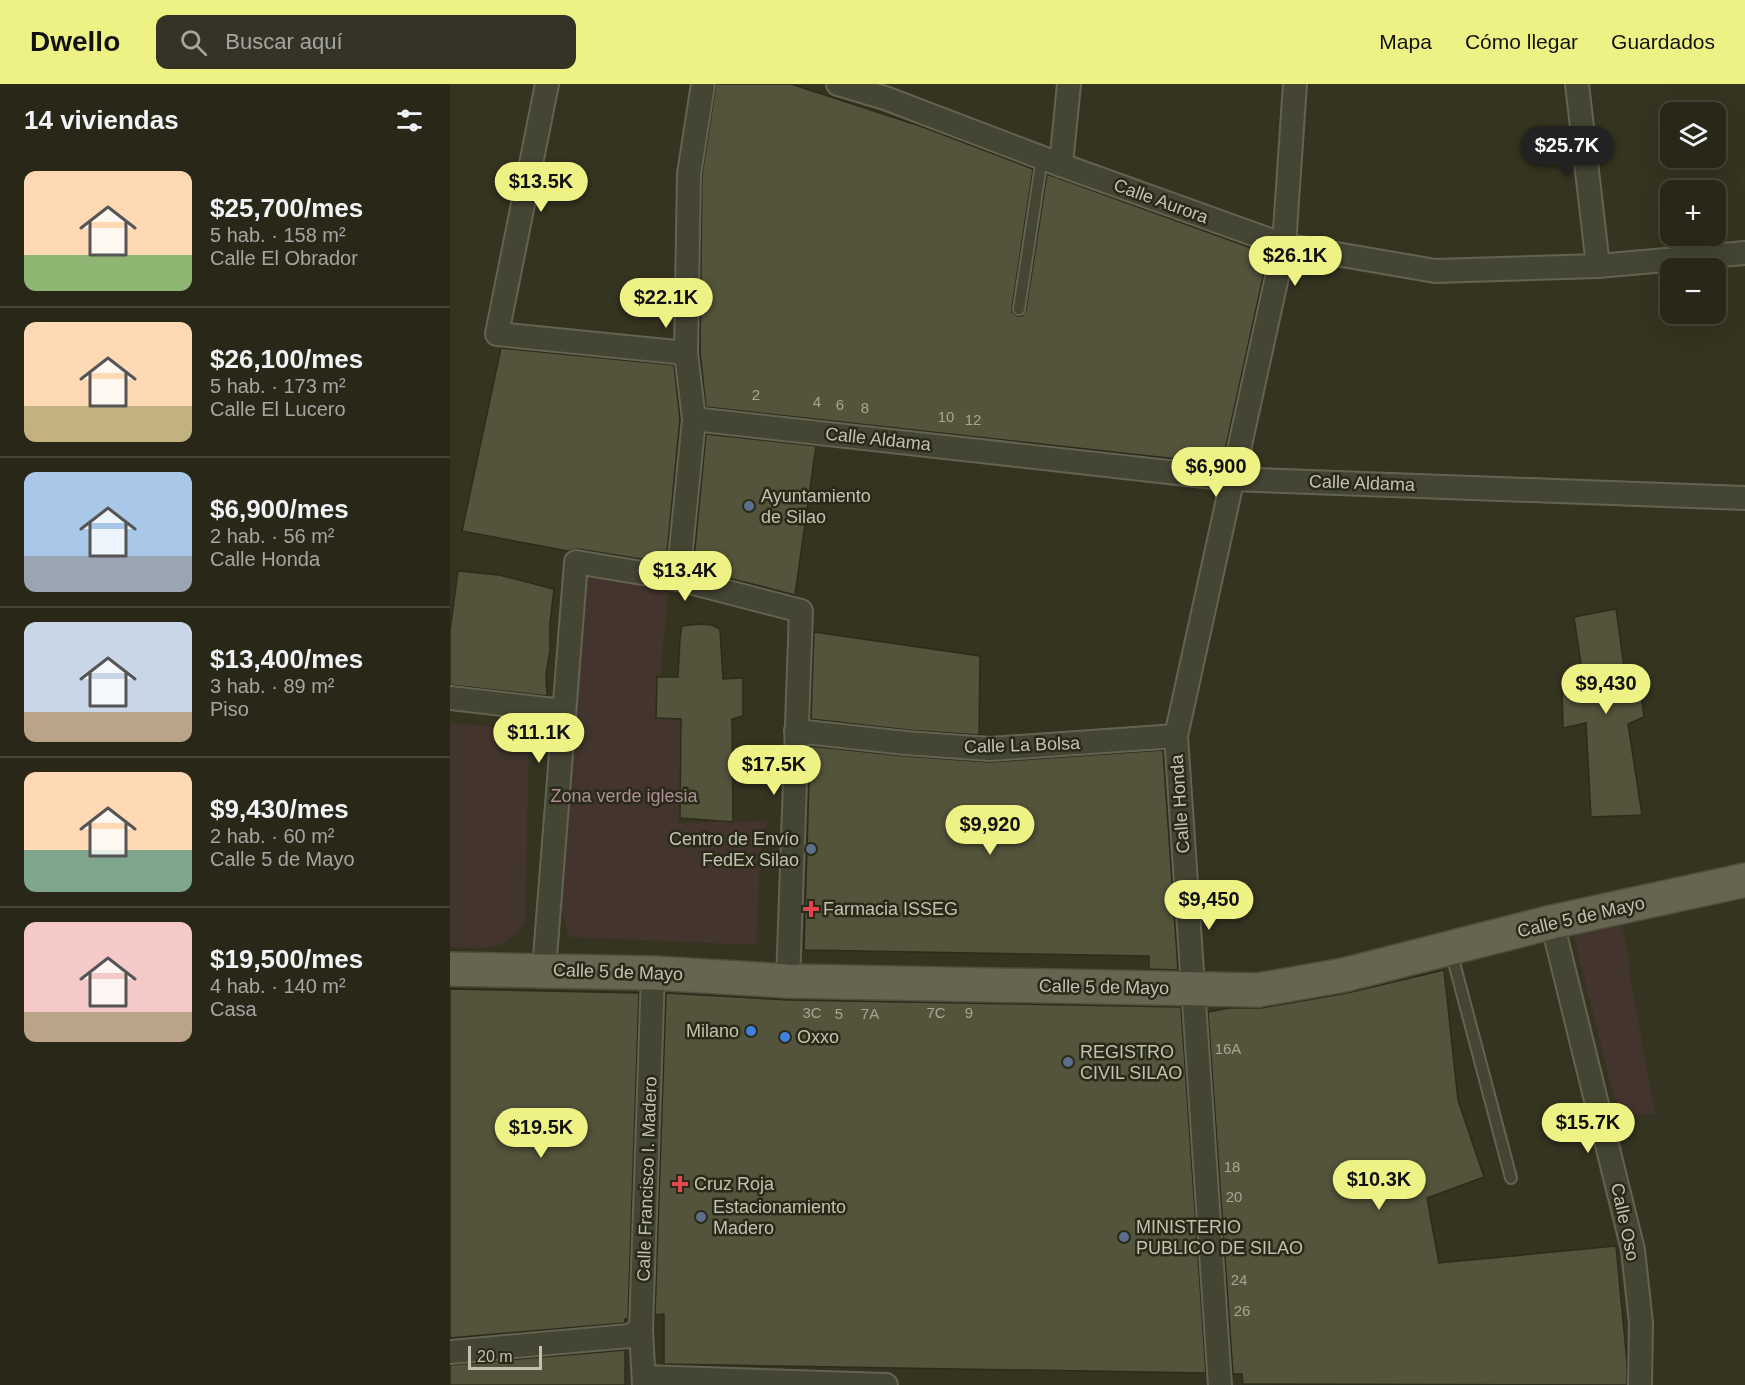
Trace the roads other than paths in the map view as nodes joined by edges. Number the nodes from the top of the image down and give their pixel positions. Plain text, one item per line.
1 (547, 84) edge
2 (703, 84) edge
3 (838, 84) edge
4 (1069, 84) edge
5 (1296, 84) edge
6 (1577, 84) edge
7 (1052, 162) junction
8 (1284, 245) junction
9 (1745, 253) edge
10 (1598, 266) junction
11 (1019, 309) dead end
12 (686, 353) junction
13 (694, 418) junction
14 (1231, 479) junction
15 (1745, 498) edge
16 (678, 579) junction
17 (450, 698) edge
18 (563, 711) junction
19 (796, 731) junction
20 (1176, 736) junction
21 (1745, 880) edge
22 (1552, 922) junction
23 (1450, 948) junction
24 (450, 969) edge
25 (544, 970) junction
26 (653, 973) junction
27 (788, 981) junction
28 (1193, 989) junction
29 (1511, 1178) dead end
30 (641, 1329) junction
31 (450, 1352) edge
32 (644, 1381) edge
33 (886, 1385) edge
34 (1220, 1385) edge
35 (1640, 1385) edge

1 - 12 street
2 - 12 street
3 - 7 street, Calle Aurora
4 - 7 street
5 - 8 street, Calle Honda
6 - 10 street
7 - 8 street, Calle Aurora
7 - 11 lane
8 - 10 street, Calle Aurora
8 - 14 street, Calle Honda
9 - 10 street, Calle Aurora
12 - 13 street
13 - 14 street, Calle Aldama
13 - 16 street
14 - 15 street, Calle Aldama
14 - 20 street, Calle Honda
16 - 18 street
16 - 19 street
17 - 18 street
18 - 25 street
19 - 20 street, Calle La Bolsa
19 - 27 street
20 - 28 street, Calle Honda
21 - 22 main road, Calle 5 de Mayo
22 - 23 main road, Calle 5 de Mayo
22 - 35 street, Calle Oso
23 - 28 main road, Calle 5 de Mayo
23 - 29 lane
24 - 25 main road, Calle 5 de Mayo
25 - 26 main road, Calle 5 de Mayo
26 - 27 main road, Calle 5 de Mayo
26 - 30 street, Calle Francisco I. Madero
27 - 28 main road, Calle 5 de Mayo
28 - 34 street, Calle Honda
30 - 31 street
30 - 32 street, Calle Francisco I. Madero
32 - 33 street

